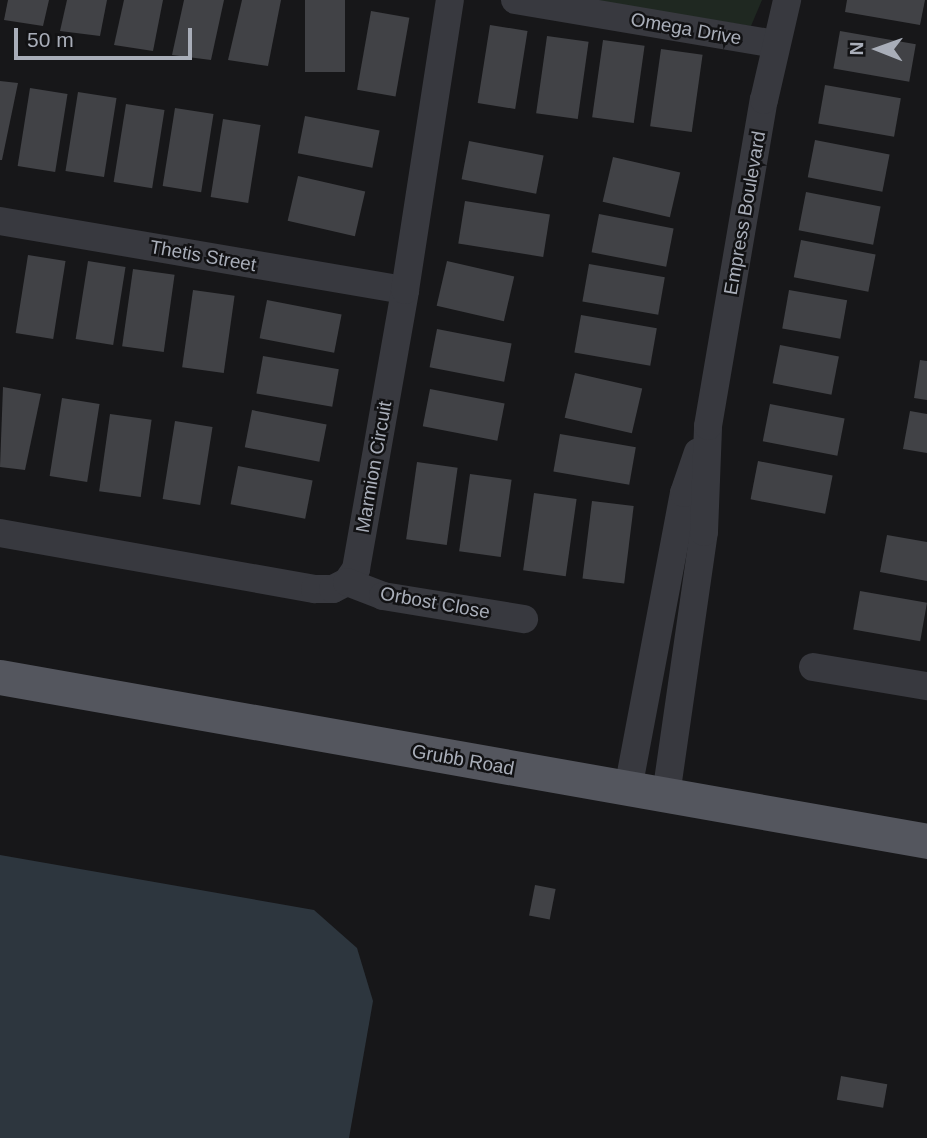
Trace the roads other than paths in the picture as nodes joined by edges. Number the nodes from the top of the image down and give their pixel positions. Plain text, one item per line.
1 (450, 0) edge
2 (515, 0) edge
3 (787, 0) edge
4 (775, 44) junction
5 (0, 221) edge
6 (405, 290) junction
7 (708, 426) junction
8 (0, 533) edge
9 (347, 582) junction
10 (524, 619) dead end
11 (813, 667) dead end
12 (0, 677) edge
13 (927, 686) edge
14 (628, 789) junction
15 (666, 795) junction
16 (927, 842) edge

1 - 6 street, Marmion Circuit
2 - 4 street, Omega Drive
3 - 4 street, Empress Boulevard
4 - 7 street, Empress Boulevard
5 - 6 street, Thetis Street
6 - 9 street, Marmion Circuit
7 - 14 street, Empress Boulevard
7 - 15 street, Empress Boulevard
8 - 9 street
9 - 10 street, Orbost Close
11 - 13 street
12 - 14 main road, Grubb Road
14 - 15 main road, Grubb Road
15 - 16 main road, Grubb Road

